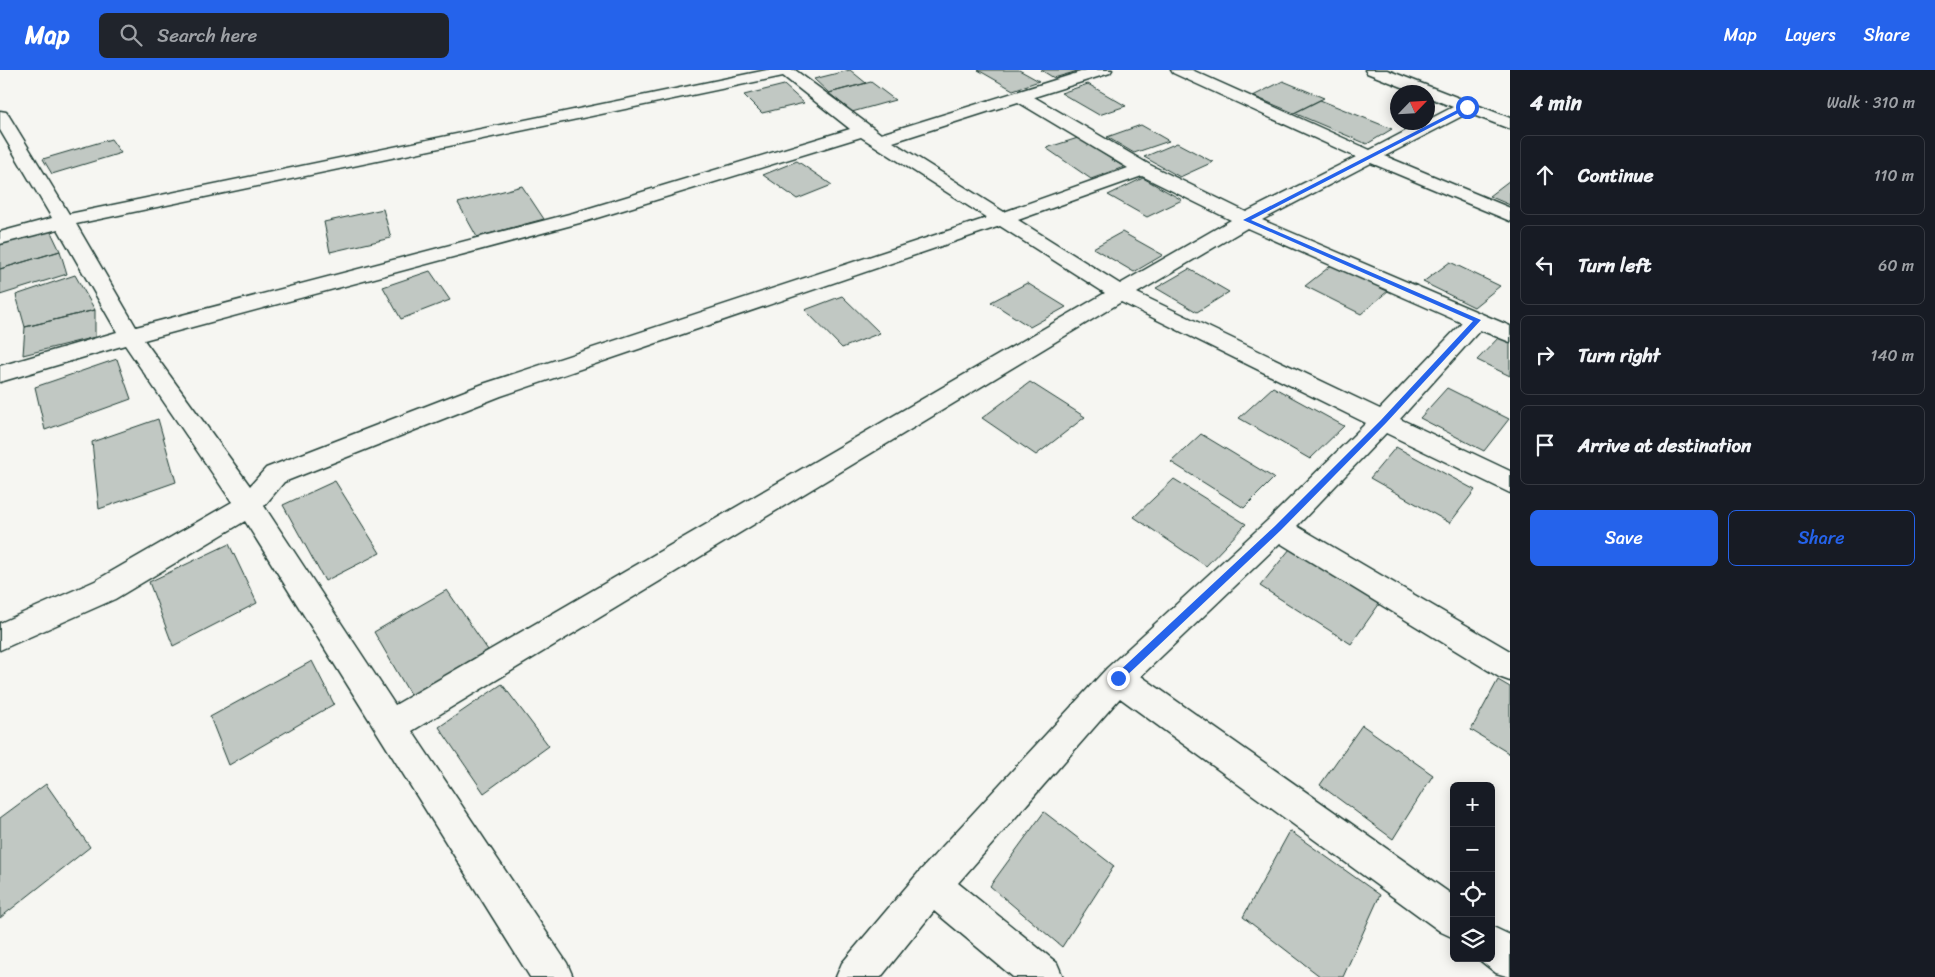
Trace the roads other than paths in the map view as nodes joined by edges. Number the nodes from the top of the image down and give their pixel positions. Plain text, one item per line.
1 (785, 70) edge
2 (1104, 70) edge
3 (1178, 70) edge
4 (1373, 70) edge
5 (1021, 97) junction
6 (1467, 107) junction
7 (0, 116) edge
8 (1510, 124) edge
9 (871, 136) junction
10 (1369, 156) junction
11 (1143, 169) junction
12 (1510, 215) edge
13 (1002, 219) junction
14 (1246, 220) junction
15 (64, 221) junction
16 (0, 238) edge
17 (1120, 293) junction
18 (1477, 320) junction
19 (1510, 335) edge
20 (130, 336) junction
21 (0, 374) edge
22 (1383, 421) junction
23 (1510, 483) edge
24 (249, 505) junction
25 (1278, 528) junction
26 (0, 637) edge
27 (1510, 667) edge
28 (1118, 678) junction
29 (390, 726) junction
30 (932, 885) junction
31 (1453, 917) edge
32 (1495, 948) edge
33 (1510, 959) edge
34 (553, 977) edge
35 (856, 977) edge
36 (1043, 977) edge

1 - 9 street
1 - 15 street
2 - 5 street
3 - 10 street
4 - 6 street
5 - 9 street
5 - 11 street
6 - 8 street
6 - 10 street
7 - 15 street
9 - 13 street
9 - 20 street
10 - 12 street
10 - 14 street
11 - 13 street
11 - 14 street
13 - 17 street
13 - 24 street
14 - 17 street
14 - 18 street
15 - 16 street
15 - 20 street
17 - 22 street
17 - 29 street
18 - 19 street
18 - 22 street
20 - 21 street
20 - 24 street
22 - 23 street
22 - 25 street
24 - 26 street
24 - 29 street
25 - 27 street
25 - 28 street
28 - 30 street
28 - 31 street
29 - 34 street
30 - 35 street
30 - 36 street
32 - 33 street

